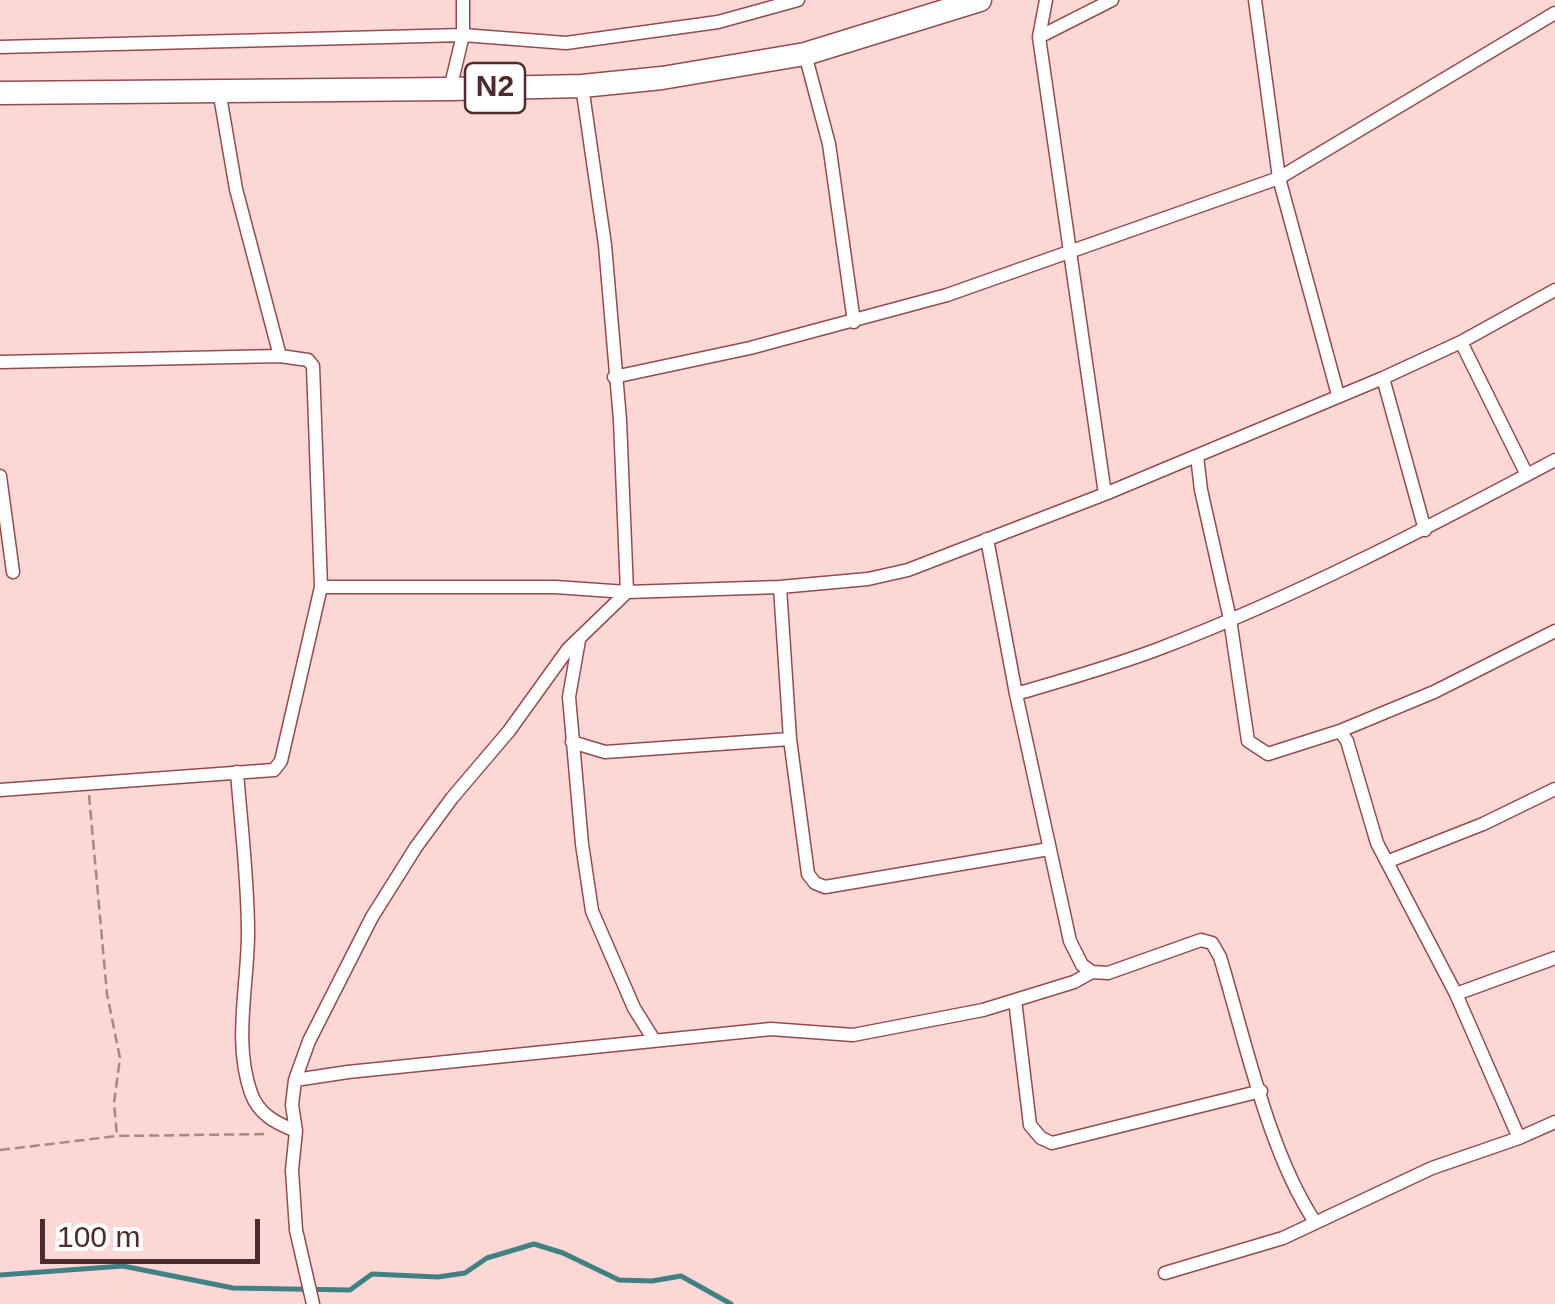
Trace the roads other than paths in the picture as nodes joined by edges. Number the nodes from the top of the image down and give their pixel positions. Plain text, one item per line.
1 (463, 0) edge
2 (798, 0) edge
3 (1046, 0) edge
4 (1112, 0) edge
5 (1255, 0) edge
6 (976, 1) edge
7 (1555, 12) edge
8 (463, 35) junction
9 (1039, 38) junction
10 (0, 48) edge
11 (805, 54) junction
12 (582, 86) junction
13 (450, 89) junction
14 (219, 90) junction
15 (0, 93) edge
16 (1278, 178) junction
17 (1070, 250) junction
18 (1555, 290) edge
19 (854, 322) junction
20 (1461, 342) junction
21 (280, 356) junction
22 (0, 362) edge
23 (614, 377) junction
24 (1383, 378) junction
25 (1338, 396) junction
26 (1197, 456) junction
27 (1555, 460) edge
28 (1527, 475) junction
29 (0, 476) edge
30 (1104, 494) junction
31 (1425, 530) junction
32 (987, 539) junction
33 (13, 572) dead end
34 (780, 586) junction
35 (321, 588) junction
36 (627, 592) junction
37 (1230, 619) junction
38 (1555, 631) edge
39 (579, 639) junction
40 (1016, 694) junction
41 (1340, 731) junction
42 (790, 739) junction
43 (572, 742) junction
44 (238, 772) junction
45 (1555, 789) edge
46 (0, 790) edge
47 (1049, 849) junction
48 (1388, 861) junction
49 (1555, 958) edge
50 (1092, 972) junction
51 (1456, 994) junction
52 (1016, 1000) junction
53 (654, 1040) junction
54 (295, 1080) junction
55 (1261, 1091) junction
56 (1555, 1122) edge
57 (296, 1131) junction
58 (1519, 1138) junction
59 (1315, 1222) junction
60 (1165, 1272) dead end
61 (312, 1301) edge

1 - 8 street
2 - 8 street
3 - 9 street
4 - 9 street
5 - 16 street
6 - 11 highway, N2
7 - 16 street
8 - 10 street
8 - 13 street
9 - 17 street
11 - 12 highway, N2
11 - 19 street
12 - 13 highway, N2
12 - 23 street
13 - 14 highway, N2
14 - 15 highway, N2
14 - 21 street
16 - 17 street
16 - 25 street
17 - 19 street
17 - 30 street
18 - 20 street
19 - 23 street
20 - 24 street
20 - 28 street
21 - 22 street
21 - 35 street
23 - 36 street
24 - 25 street
24 - 31 street
25 - 26 street
26 - 30 street
26 - 37 street
27 - 28 street
28 - 31 street
29 - 33 street
30 - 32 street
31 - 37 street
32 - 34 street
32 - 40 street
34 - 36 street
34 - 42 street
35 - 36 street
35 - 44 street
36 - 39 street
37 - 40 street
37 - 41 street
38 - 41 street
39 - 43 street
39 - 54 street
40 - 47 street
41 - 48 street
42 - 43 street
42 - 47 street
43 - 53 street
44 - 46 street
44 - 57 street
45 - 48 street
47 - 50 street
48 - 51 street
49 - 51 street
50 - 52 street
50 - 55 street
51 - 58 street
52 - 53 street
52 - 55 street
53 - 54 street
54 - 57 street
55 - 59 street
56 - 58 street
57 - 61 street
58 - 59 street
59 - 60 street

